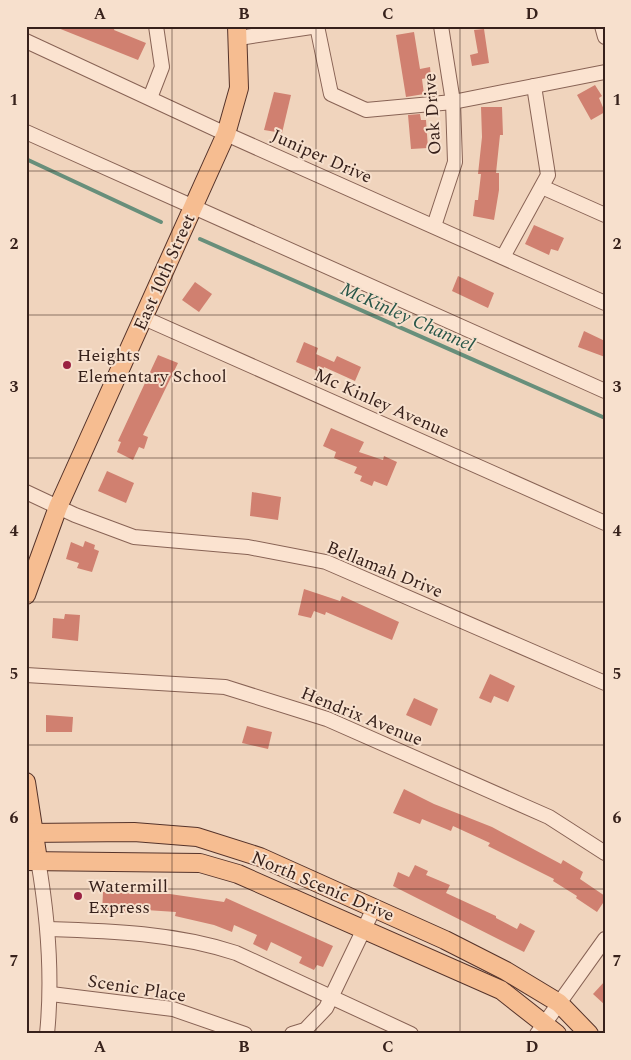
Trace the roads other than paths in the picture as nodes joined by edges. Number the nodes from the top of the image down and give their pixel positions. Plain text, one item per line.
1 (156, 26) edge
2 (317, 26) edge
3 (441, 26) edge
4 (602, 26) edge
5 (238, 32) edge
6 (605, 37) edge
7 (26, 41) edge
8 (605, 72) edge
9 (534, 86) junction
10 (150, 98) junction
11 (453, 102) junction
12 (26, 132) edge
13 (226, 134) junction
14 (542, 186) junction
15 (193, 208) junction
16 (605, 215) edge
17 (434, 226) junction
18 (503, 257) junction
19 (605, 303) edge
20 (144, 318) junction
21 (605, 391) edge
22 (26, 492) edge
23 (58, 508) junction
24 (605, 522) edge
25 (26, 595) edge
26 (26, 675) edge
27 (605, 683) edge
28 (26, 782) edge
29 (31, 833) edge
30 (605, 853) edge
31 (32, 860) edge
32 (374, 908) junction
33 (48, 929) junction
34 (364, 929) junction
35 (605, 939) edge
36 (51, 994) junction
37 (332, 996) junction
38 (559, 1003) junction
39 (546, 1030) edge
40 (47, 1034) edge
41 (245, 1034) edge
42 (292, 1034) edge
43 (411, 1034) edge
44 (589, 1034) edge

1 - 10 street
2 - 5 street
2 - 11 street
3 - 11 street, Oak Drive
4 - 6 street
5 - 13 main road, East 10th Street
7 - 10 street, Juniper Drive
8 - 9 street
9 - 11 street
9 - 14 street
10 - 13 street, Juniper Drive
11 - 17 street, Oak Drive
12 - 15 street
13 - 15 main road, East 10th Street
13 - 17 street, Juniper Drive
14 - 16 street
14 - 18 street
15 - 20 main road, East 10th Street
15 - 21 street
17 - 18 street, Juniper Drive
18 - 19 street, Juniper Drive
20 - 23 main road, East 10th Street
20 - 24 street, Mc Kinley Avenue
22 - 23 street, Bellamah Drive
23 - 25 main road, East 10th Street
23 - 27 street, Bellamah Drive
26 - 30 street, Hendrix Avenue
28 - 29 main road
29 - 31 main road
29 - 32 main road, North Scenic Drive
31 - 33 street
31 - 34 main road, North Scenic Drive
32 - 34 street
32 - 38 main road, North Scenic Drive
33 - 36 street
33 - 37 street
34 - 37 street
34 - 39 main road, North Scenic Drive
35 - 38 street
36 - 40 street
36 - 41 street, Scenic Place
37 - 42 street
37 - 43 street
38 - 39 street
38 - 44 main road, North Scenic Drive

